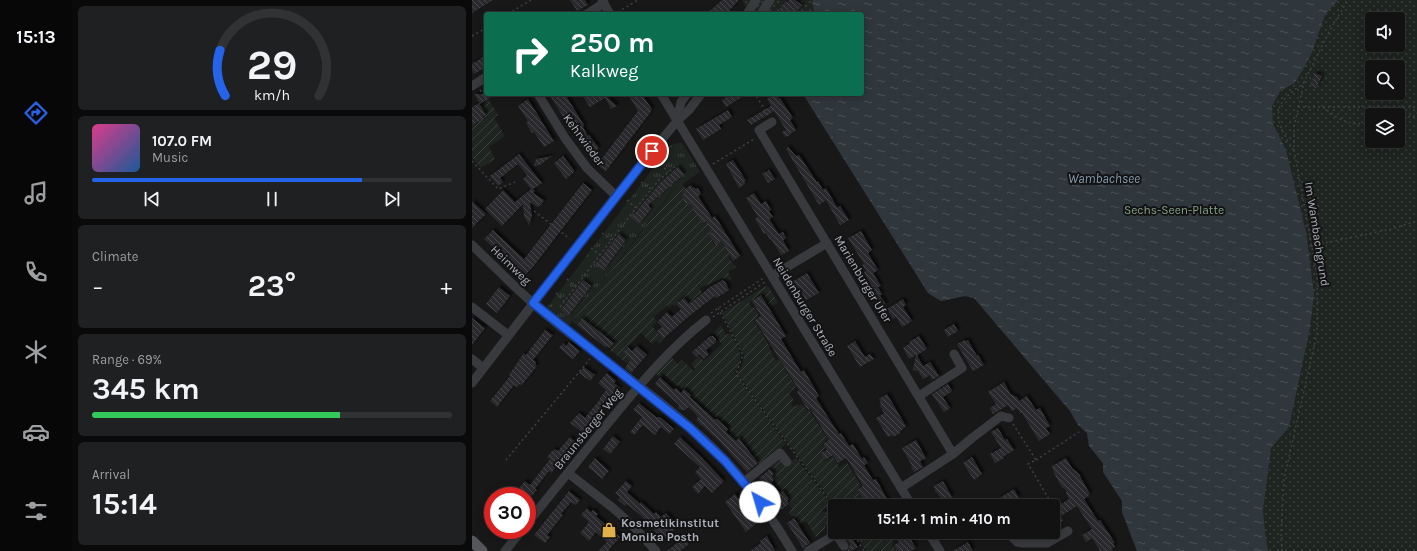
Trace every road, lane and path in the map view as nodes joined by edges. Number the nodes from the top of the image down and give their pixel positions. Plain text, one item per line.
1 (531, 0) edge
2 (638, 0) edge
3 (756, 0) edge
4 (770, 0) edge
5 (1348, 0) edge
6 (603, 2) edge
7 (511, 12) edge
8 (590, 12) edge
9 (609, 12) edge
10 (618, 12) edge
11 (751, 12) edge
12 (762, 12) edge
13 (484, 29) edge
14 (472, 36) edge
15 (484, 78) edge
16 (1304, 82) junction
17 (474, 84) edge
18 (539, 96) edge
19 (662, 96) edge
20 (686, 96) edge
21 (700, 96) edge
22 (759, 96) edge
23 (488, 104) dead end
24 (1298, 107) junction
25 (1323, 107) junction
26 (1398, 107) joint
27 (1417, 107) edge
28 (1417, 113) edge
29 (1405, 117) edge
30 (677, 121) junction
31 (772, 122) joint
32 (1365, 124) edge
33 (761, 134) junction
34 (1294, 150) junction
35 (472, 160) edge
36 (658, 160) dead end
37 (678, 164) dead end
38 (706, 168) junction
39 (668, 172) junction
40 (515, 182) dead end
41 (641, 182) dead end
42 (652, 190) junction
43 (616, 196) junction
44 (627, 200) dead end
45 (636, 208) junction
46 (534, 211) dead end
47 (1417, 221) edge
48 (602, 233) dead end
49 (570, 239) dead end
50 (611, 240) junction
51 (827, 243) junction
52 (472, 245) edge
53 (1311, 246) junction
54 (591, 248) dead end
55 (600, 255) junction
56 (772, 276) junction
57 (567, 279) dead end
58 (576, 287) junction
59 (556, 293) dead end
60 (564, 301) junction
61 (533, 303) junction
62 (472, 307) edge
63 (560, 307) dead end
64 (718, 308) junction
65 (720, 312) junction
66 (706, 320) junction
67 (508, 335) junction
68 (595, 353) junction
69 (954, 354) dead end
70 (472, 359) edge
71 (483, 368) junction
72 (472, 383) edge
73 (638, 386) junction
74 (919, 396) junction
75 (1009, 418) joint
76 (1079, 432) dead end
77 (953, 454) junction
78 (506, 460) dead end
79 (1036, 460) junction
80 (787, 462) dead end
81 (568, 473) junction
82 (744, 482) junction
83 (901, 488) junction
84 (828, 499) edge
85 (908, 499) edge
86 (1049, 499) edge
87 (536, 513) edge
88 (1060, 518) edge
89 (1068, 531) joint
90 (828, 534) edge
91 (1060, 536) edge
92 (515, 539) edge
93 (856, 539) edge
94 (932, 539) edge
95 (1014, 539) edge
96 (1054, 539) edge
97 (472, 542) edge
98 (844, 546) dead end
99 (482, 551) edge
100 (505, 551) edge
101 (656, 551) edge
102 (792, 551) edge
103 (802, 551) edge
104 (808, 551) edge
105 (864, 551) edge
106 (940, 551) edge
107 (1282, 551) edge

1 - 7 path
2 - 10 path
3 - 11 street
4 - 12 street
5 - 16 path, Im Wambachgrund
6 - 8 street
6 - 9 street
13 - 14 path
15 - 17 street
16 - 24 path, Im Wambachgrund
16 - 34 path
17 - 23 path
18 - 43 street, Kehrwieder
19 - 30 street, Neidenburger Straße
20 - 30 street
21 - 30 street
22 - 31 path
24 - 25 path
24 - 34 path, Im Wambachgrund
25 - 26 path
25 - 32 path
26 - 27 path
28 - 29 path
30 - 38 street, Neidenburger Straße
30 - 43 street
31 - 33 street
33 - 38 path
33 - 51 street, Marienburger Ufer
34 - 53 path, Im Wambachgrund
35 - 40 path
36 - 39 path
37 - 39 path
38 - 56 street, Neidenburger Straße
39 - 42 path
41 - 42 path
42 - 45 path
43 - 61 street
44 - 45 path
45 - 50 path
46 - 49 path
47 - 53 path
48 - 50 path
50 - 55 path
51 - 56 street
51 - 74 street, Marienburger Ufer
52 - 61 street, Heimweg
53 - 107 path, Im Wambachgrund
54 - 55 path
55 - 58 path
56 - 83 street, Neidenburger Straße
57 - 58 path
58 - 60 path
59 - 60 path
60 - 63 path
61 - 67 street
61 - 68 street, Heimweg
62 - 67 street
64 - 65 path
64 - 65 path
64 - 66 path
65 - 66 path
65 - 84 path
66 - 73 street, Braunsberger Weg
67 - 71 street
68 - 73 street, Heimweg
68 - 78 path
69 - 74 street
70 - 71 street
71 - 72 street
73 - 81 street, Braunsberger Weg
73 - 82 street, Heimweg
74 - 77 street, Marienburger Ufer
75 - 77 street
75 - 79 path
76 - 79 path
77 - 83 street
79 - 86 path
80 - 82 street
81 - 87 street, Braunsberger Weg
81 - 101 street
82 - 102 street, Heimweg
83 - 85 street, Neidenburger Straße
88 - 89 path
89 - 91 street
90 - 103 street
92 - 100 street
93 - 105 path
94 - 106 street
95 - 96 street
97 - 99 main road
98 - 104 street

